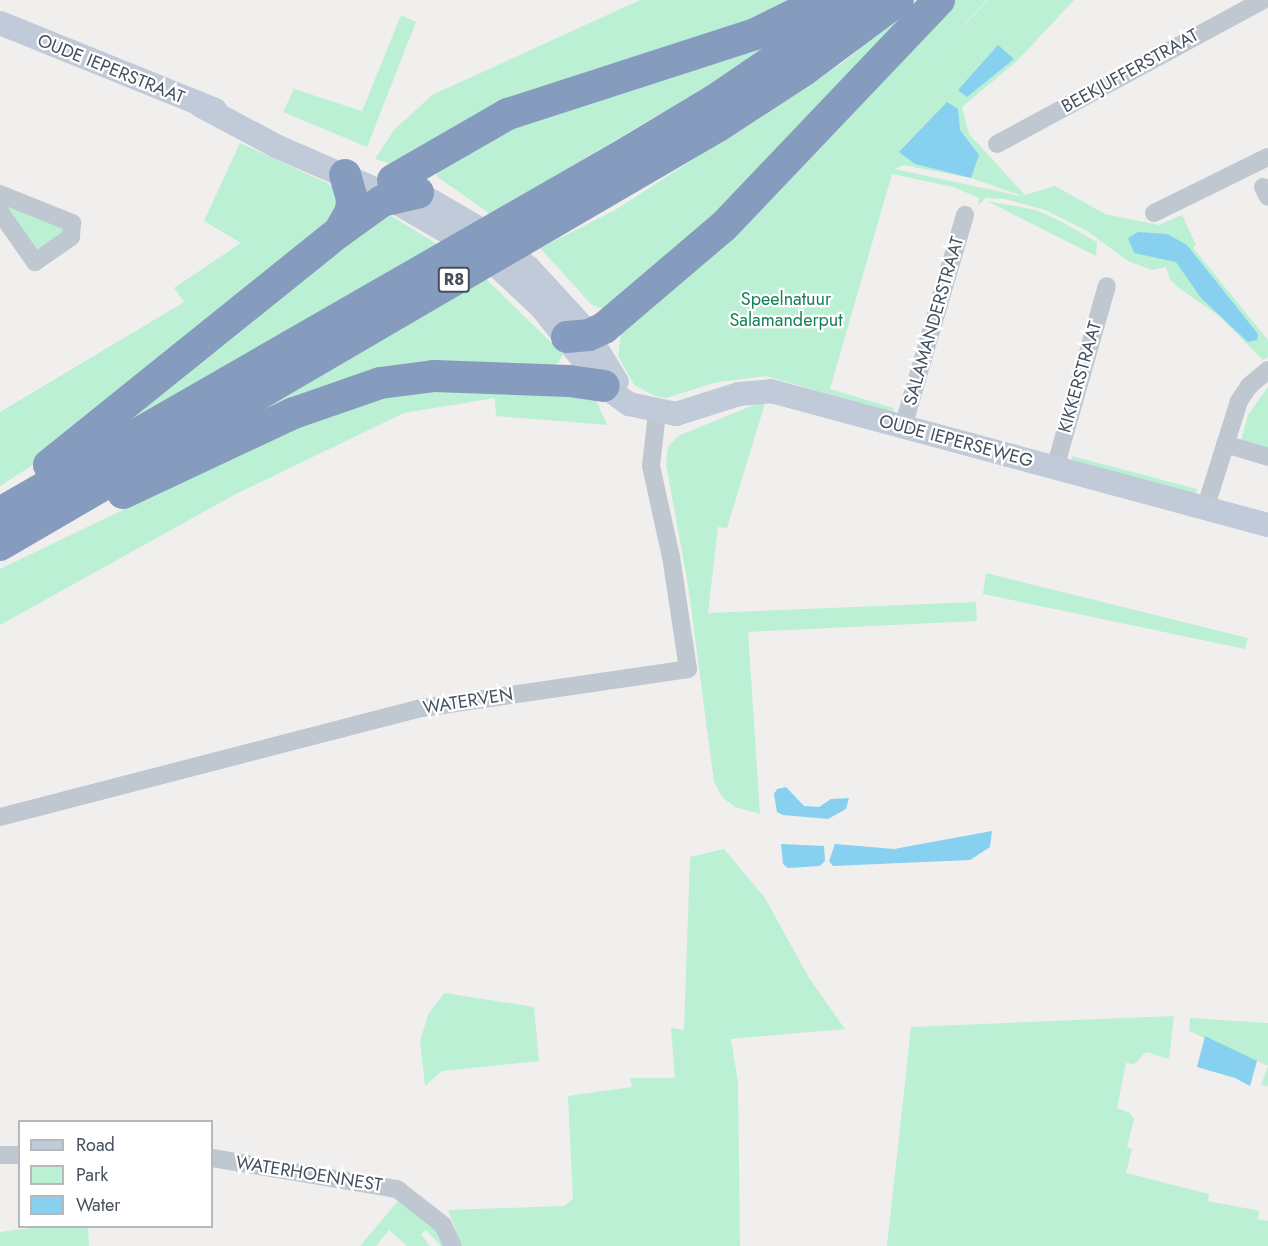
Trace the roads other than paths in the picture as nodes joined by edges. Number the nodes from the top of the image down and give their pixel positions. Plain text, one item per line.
1 (824, 0) edge
2 (862, 0) edge
3 (898, 0) edge
4 (939, 0) edge
5 (1263, 0) edge
6 (0, 10) edge
7 (11, 27) edge
8 (997, 144) dead end
9 (1268, 157) edge
10 (350, 171) junction
11 (0, 194) edge
12 (416, 202) junction
13 (0, 212) edge
14 (1154, 213) dead end
15 (965, 215) dead end
16 (339, 232) junction
17 (1107, 286) dead end
18 (579, 337) junction
19 (1268, 370) edge
20 (542, 381) junction
21 (604, 386) junction
22 (651, 411) junction
23 (903, 426) junction
24 (1225, 444) junction
25 (1268, 457) edge
26 (1054, 468) junction
27 (0, 501) edge
28 (1205, 509) junction
29 (0, 513) edge
30 (1268, 525) edge
31 (0, 545) edge
32 (0, 550) edge
33 (0, 817) edge
34 (0, 1155) edge
35 (18, 1155) edge
36 (213, 1158) edge
37 (453, 1246) edge

1 - 12 highway
2 - 29 highway, R8
3 - 31 highway, R8
4 - 18 highway
5 - 8 street, BEEKJUFFERSTRAAT
6 - 7 street, OUDE IEPERSTRAAT
7 - 10 street, OUDE IEPERSTRAAT
9 - 14 street
10 - 12 street, OUDE IEPERSEWEG
10 - 16 highway
11 - 13 street
12 - 16 highway
12 - 18 street, OUDE IEPERSEWEG
15 - 23 street, SALAMANDERSTRAAT
16 - 27 highway
17 - 26 street, KIKKERSTRAAT
18 - 20 highway
18 - 21 street, OUDE IEPERSEWEG
18 - 22 street, OUDE IEPERSEWEG
19 - 24 street
20 - 21 highway
20 - 32 highway
21 - 22 street, OUDE IEPERSEWEG
22 - 23 street, OUDE IEPERSEWEG
22 - 33 street, WATERVEN
23 - 26 street, OUDE IEPERSEWEG
24 - 25 street
24 - 28 street
26 - 28 street, OUDE IEPERSEWEG
28 - 30 street, OUDE IEPERSEWEG
34 - 35 street
36 - 37 street, WATERHOENNEST

